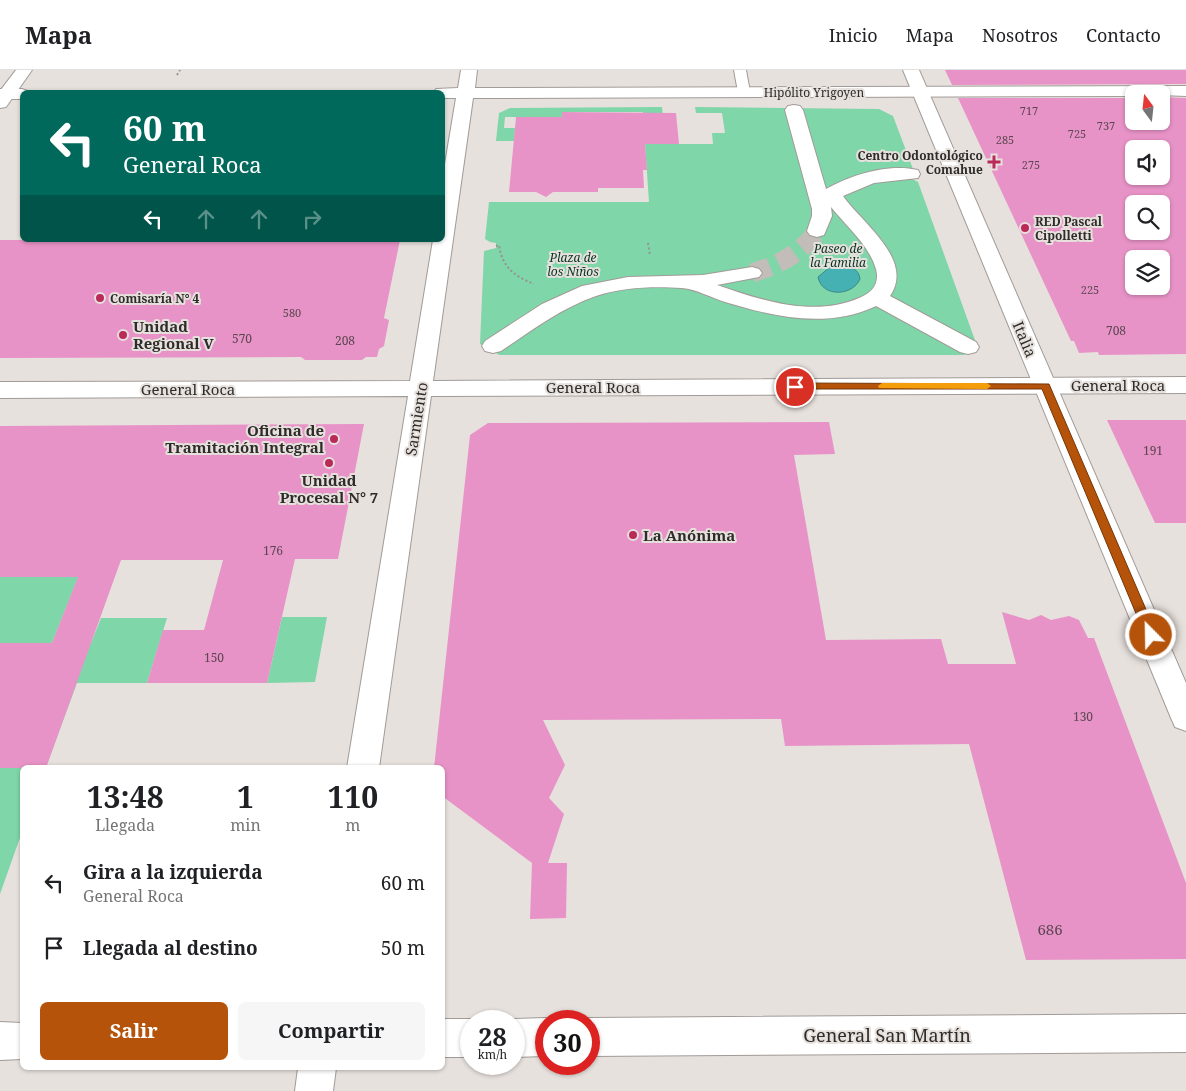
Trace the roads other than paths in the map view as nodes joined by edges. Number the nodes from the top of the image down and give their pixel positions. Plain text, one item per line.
1 (24, 70) edge
2 (740, 70) edge
3 (911, 70) edge
4 (459, 85) edge
5 (1186, 91) edge
6 (744, 92) junction
7 (921, 92) junction
8 (7, 96) edge
9 (794, 110) dead end
10 (911, 174) dead end
11 (446, 191) edge
12 (826, 198) junction
13 (817, 231) tunnel mouth
14 (440, 242) edge
15 (752, 273) tunnel mouth
16 (688, 282) junction
17 (877, 298) junction
18 (493, 346) dead end
19 (968, 347) dead end
20 (1186, 385) edge
21 (1045, 386) junction
22 (421, 388) junction
23 (0, 390) edge
24 (1186, 718) edge
25 (363, 765) edge
26 (1186, 1033) edge
27 (600, 1037) edge
28 (445, 1038) edge
29 (460, 1038) edge
30 (0, 1041) edge
31 (20, 1041) edge
32 (317, 1070) edge
33 (314, 1091) edge

1 - 8 street
2 - 6 lane
3 - 7 street, Italia
4 - 6 street, Hipólito Yrigoyen
4 - 11 street, Sarmiento
5 - 7 street, Hipólito Yrigoyen
6 - 7 street, Hipólito Yrigoyen
7 - 21 street, Italia
9 - 12 street
10 - 12 street
12 - 13 street
12 - 17 street
14 - 22 street, Sarmiento
15 - 16 street
16 - 17 street
16 - 18 street
17 - 19 street
20 - 21 street, General Roca
21 - 22 street, General Roca
21 - 24 street, Italia
22 - 23 street, General Roca
22 - 25 street, Sarmiento
26 - 27 street, General San Martín
28 - 29 street
30 - 31 street
32 - 33 street

